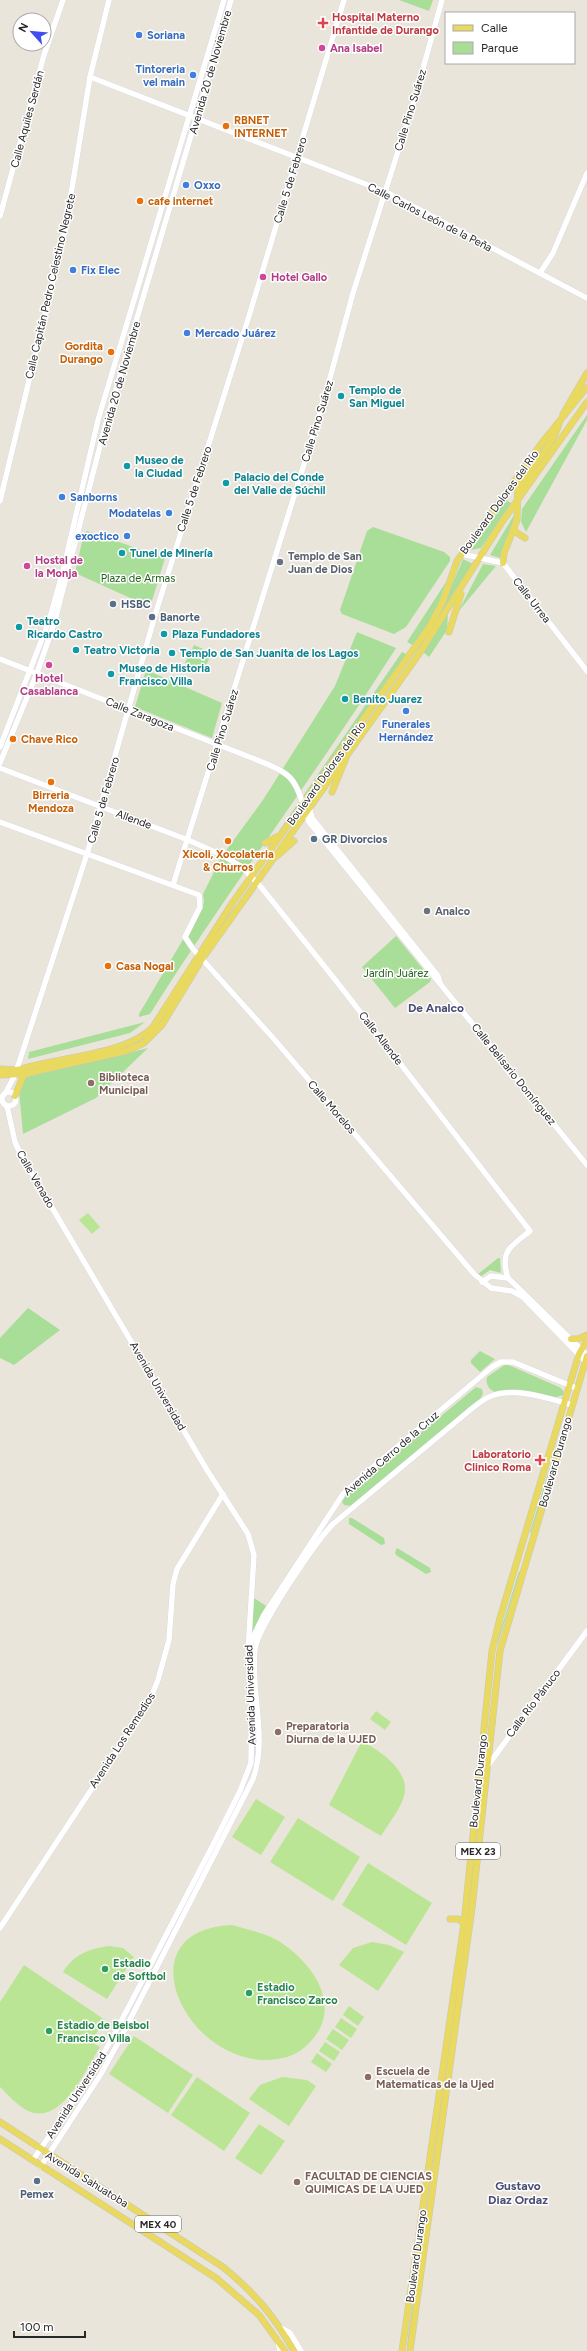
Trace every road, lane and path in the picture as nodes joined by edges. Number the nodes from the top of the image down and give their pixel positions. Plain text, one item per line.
1 (62, 0) edge
2 (109, 0) edge
3 (224, 0) edge
4 (231, 0) edge
5 (344, 0) edge
6 (442, 0) edge
7 (90, 77) junction
8 (193, 117) junction
9 (297, 156) junction
10 (177, 171) junction
11 (587, 173) edge
12 (386, 192) junction
13 (0, 216) edge
14 (540, 273) junction
15 (587, 298) edge
16 (587, 373) edge
17 (587, 387) edge
18 (587, 402) edge
19 (559, 423) junction
20 (518, 477) junction
21 (520, 497) junction
22 (0, 501) edge
23 (514, 531) junction
24 (525, 538) dead end
25 (462, 554) junction
26 (479, 559) junction
27 (503, 564) junction
28 (462, 588) junction
29 (449, 632) dead end
30 (0, 659) edge
31 (587, 671) edge
32 (34, 672) junction
33 (130, 709) junction
34 (218, 744) junction
35 (2, 745) edge
36 (346, 755) junction
37 (0, 763) edge
38 (0, 768) edge
39 (332, 792) dead end
40 (99, 806) junction
41 (306, 806) junction
42 (0, 822) edge
43 (281, 836) junction
44 (188, 840) junction
45 (294, 841) dead end
46 (265, 843) dead end
47 (87, 854) junction
48 (222, 854) joint
49 (271, 861) junction
50 (253, 880) junction
51 (173, 885) junction
52 (200, 957) junction
53 (440, 983) junction
54 (0, 1069) edge
55 (16, 1072) junction
56 (24, 1074) junction
57 (0, 1075) edge
58 (16, 1093) junction
59 (3, 1094) edge
60 (4, 1106) edge
61 (587, 1165) edge
62 (64, 1226) joint
63 (508, 1278) junction
64 (482, 1282) junction
65 (587, 1336) edge
66 (571, 1338) junction
67 (587, 1340) edge
68 (580, 1352) junction
69 (586, 1358) edge
70 (569, 1387) junction
71 (576, 1388) junction
72 (565, 1403) junction
73 (572, 1404) junction
74 (223, 1494) junction
75 (587, 1631) edge
76 (255, 1649) joint
77 (248, 1651) junction
78 (486, 1768) junction
79 (479, 1774) junction
80 (450, 1919) dead end
81 (464, 1923) junction
82 (0, 1928) edge
83 (152, 1961) junction
84 (158, 1965) junction
85 (94, 2070) junction
86 (101, 2074) junction
87 (0, 2122) edge
88 (0, 2139) edge
89 (41, 2150) junction
90 (48, 2155) junction
91 (33, 2160) junction
92 (42, 2166) junction
93 (281, 2328) junction
94 (278, 2339) junction
95 (280, 2351) edge
96 (285, 2351) edge
97 (294, 2351) edge
98 (301, 2351) edge
99 (402, 2351) edge
100 (410, 2351) edge

1 - 13 street, Calle Aquiles Serdán
2 - 7 street, Calle Capitán Pedro Celestino Negrete
3 - 8 street, Avenida 20 de Noviembre
4 - 8 street, Avenida 20 de Noviembre
5 - 9 street, Calle 5 de Febrero
6 - 12 street, Calle Pino Suárez
7 - 8 street, Calle Carlos León de la Peña
7 - 22 street, Calle Capitán Pedro Celestino Negrete
8 - 9 street, Calle Carlos León de la Peña
8 - 10 street, Avenida 20 de Noviembre
9 - 12 street, Calle Carlos León de la Peña
9 - 33 street, Calle 5 de Febrero
10 - 32 street, Avenida 20 de Noviembre
10 - 32 street, Avenida 20 de Noviembre
11 - 14 street
12 - 14 street, Calle Carlos León de la Peña
12 - 34 street, Calle Pino Suárez
14 - 15 street, Calle Carlos León de la Peña
16 - 19 main road
17 - 19 main road, Boulevard Dolores del Río
18 - 21 main road, Boulevard Dolores del Río
19 - 20 main road, Boulevard Dolores del Río
19 - 21 main road
20 - 21 main road
20 - 25 main road, Boulevard Dolores del Río
21 - 23 main road
21 - 26 main road, Boulevard Dolores del Río
23 - 24 main road
23 - 27 main road
25 - 26 street
25 - 41 main road, Boulevard Dolores del Río
26 - 27 street
26 - 28 main road, Boulevard Dolores del Río
27 - 31 street, Calle Urrea
28 - 29 main road
28 - 36 main road, Boulevard Dolores del Río
30 - 32 street, Calle Zaragoza
32 - 33 street, Calle Zaragoza
32 - 35 street, Avenida 20 de Noviembre
33 - 34 street, Calle Zaragoza
33 - 40 street, Calle 5 de Febrero
34 - 41 street, Calle Zaragoza
34 - 44 street, Calle Pino Suárez
35 - 37 street, Avenida 20 de Noviembre
36 - 39 main road
36 - 41 main road, Boulevard Dolores del Río
38 - 40 street, Allende
40 - 44 street, Allende
40 - 47 street, Calle 5 de Febrero
41 - 43 main road, Boulevard Dolores del Río
41 - 49 main road, Boulevard Dolores del Río
41 - 53 street, Calle Belisario Domínguez
41 - 53 street, Calle Belisario Domínguez
42 - 47 street
43 - 46 main road
43 - 50 main road, Boulevard Dolores del Río
44 - 48 street, Allende
44 - 51 street, Calle Pino Suárez
45 - 49 main road
47 - 51 street
47 - 55 street, Calle 5 de Febrero
48 - 50 street, Calle Allende
49 - 50 main road, Boulevard Dolores del Río
50 - 52 main road, Boulevard Dolores del Río
50 - 63 street, Calle Allende
51 - 52 street, Calle Morelos
52 - 55 main road, Boulevard Dolores del Río
52 - 56 main road, Boulevard Dolores del Río
52 - 64 street, Calle Morelos
53 - 61 street, Calle Belisario Domínguez
54 - 55 main road, Boulevard Dolores del Río
55 - 56 main road, Boulevard Dolores del Río
55 - 57 main road, Boulevard Dolores del Río
55 - 58 main road
55 - 59 street, Calle 5 de Febrero
56 - 58 main road
58 - 59 street
58 - 60 street
59 - 60 street, Calle Venado
60 - 62 street, Calle Venado
62 - 74 street, Avenida Universidad
63 - 64 street
63 - 66 street
64 - 68 street, Calle Morelos
65 - 66 main road
66 - 68 street
67 - 68 main road, Boulevard Durango / MEX 23
68 - 69 street
68 - 70 main road, Boulevard Durango / MEX 23
69 - 71 main road, Boulevard Durango / MEX 23
70 - 71 street, Avenida Cerro de la Cruz
70 - 72 main road, Boulevard Durango / MEX 23
70 - 77 street, Avenida Cerro de la Cruz
71 - 73 main road, Boulevard Durango / MEX 23
72 - 73 street, Avenida Cerro de la Cruz
72 - 76 street, Avenida Cerro de la Cruz
72 - 79 main road, Boulevard Durango / MEX 23
73 - 78 main road, Boulevard Durango / MEX 23
74 - 77 street, Avenida Universidad
74 - 82 street, Avenida Los Remedios
75 - 78 street, Calle Río Pánuco
76 - 84 street, Avenida Universidad
77 - 83 street, Avenida Universidad
78 - 79 street, Calle Río Pánuco
78 - 100 main road, Boulevard Durango / MEX 23
79 - 81 main road, Boulevard Durango / MEX 23
80 - 81 main road
81 - 99 main road, Boulevard Durango / MEX 23
83 - 84 street
83 - 85 street, Avenida Universidad
84 - 86 street, Avenida Universidad
85 - 86 street
85 - 89 street, Avenida Universidad
86 - 90 street, Avenida Universidad
87 - 89 main road, Avenida Sahuatoba / MEX 40
88 - 91 main road, Avenida Sahuatoba / MEX 40
89 - 90 main road, Avenida Sahuatoba / MEX 40
89 - 91 street, Avenida Universidad
90 - 92 street, Avenida Universidad
90 - 93 main road, Avenida Sahuatoba / MEX 40
91 - 92 main road, Avenida Sahuatoba / MEX 40
92 - 94 main road, Avenida Sahuatoba / MEX 40
93 - 97 main road, Avenida Sahuatoba / MEX 40
93 - 98 street
94 - 95 street
94 - 96 main road, Avenida Sahuatoba / MEX 40

